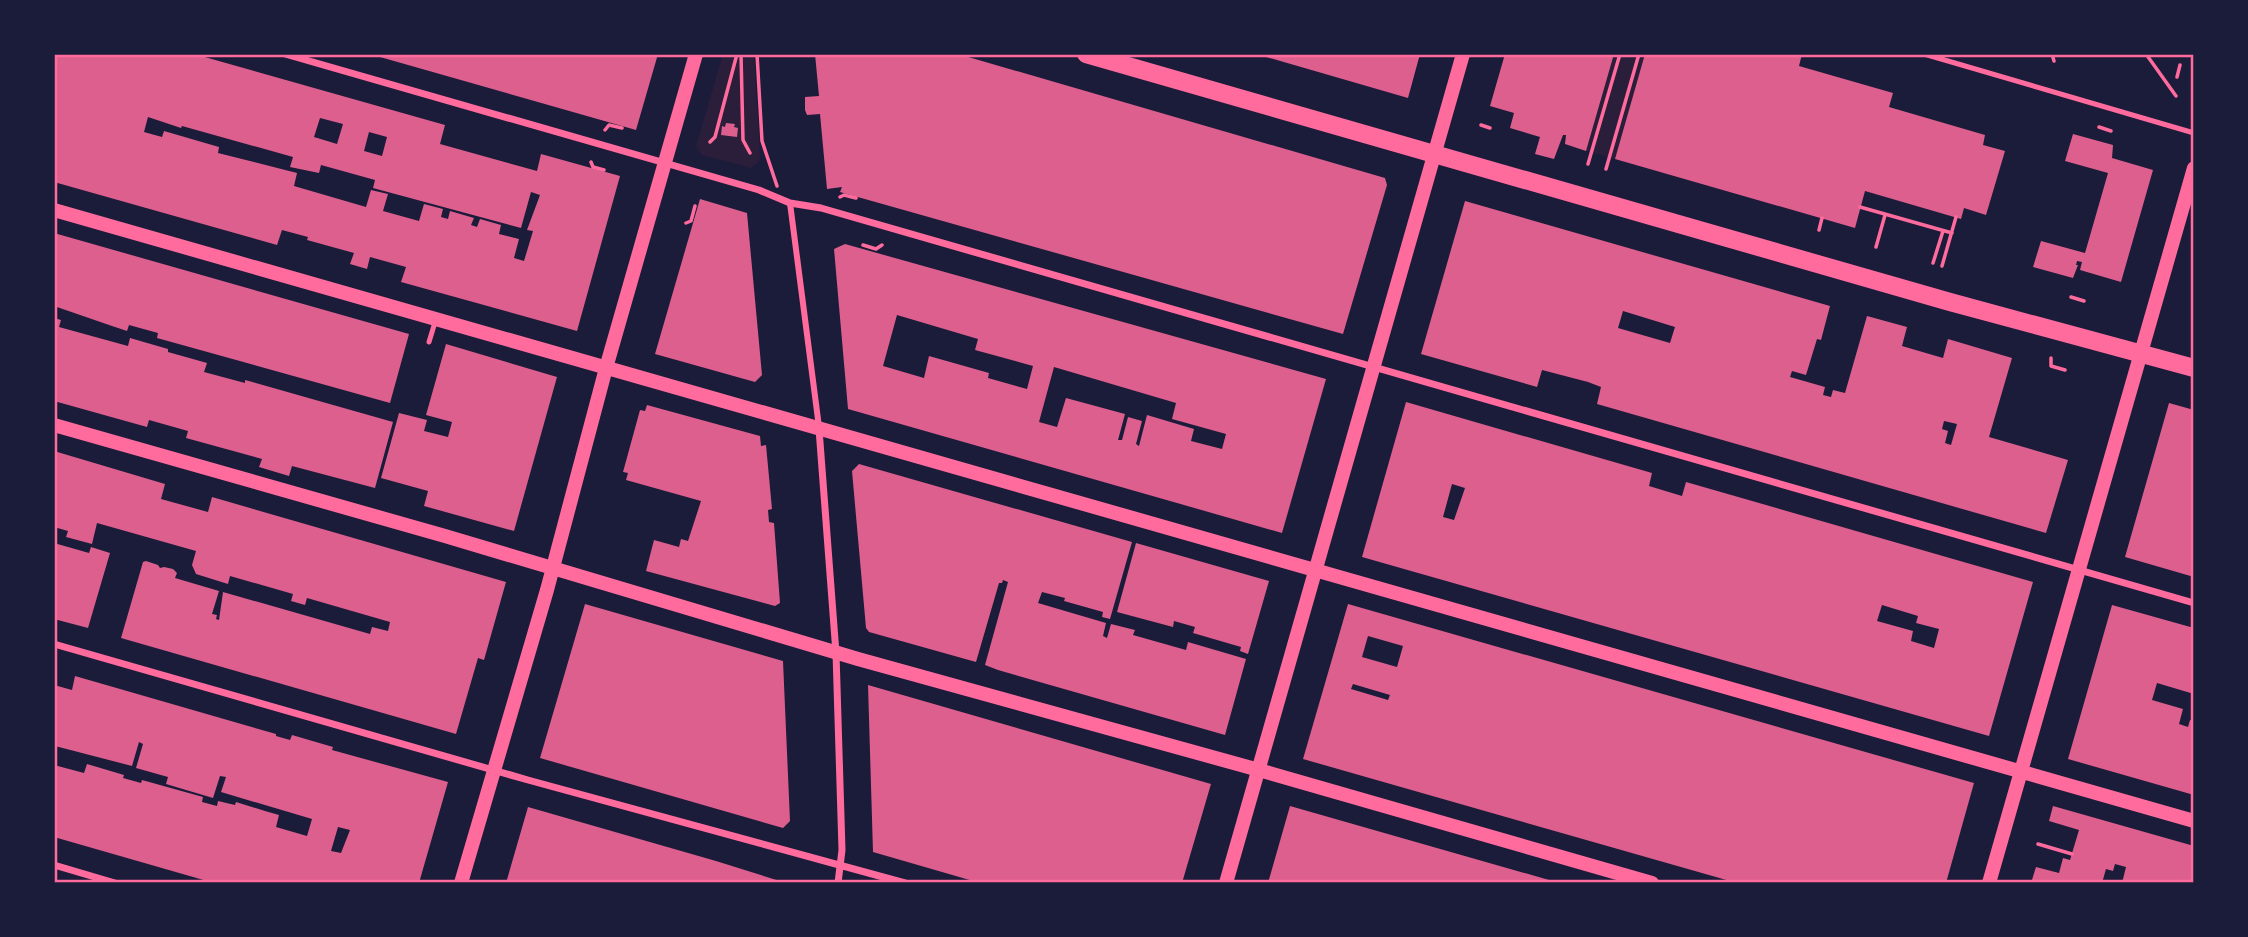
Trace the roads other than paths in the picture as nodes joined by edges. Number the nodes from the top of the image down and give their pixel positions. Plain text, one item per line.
1 (285, 54) edge
2 (696, 54) edge
3 (1086, 54) edge
4 (1463, 54) edge
5 (1924, 54) edge
6 (2194, 134) edge
7 (1434, 154) junction
8 (665, 163) junction
9 (2194, 168) edge
10 (790, 203) junction
11 (54, 210) edge
12 (436, 319) junction
13 (429, 342) dead end
14 (2141, 354) junction
15 (1373, 367) junction
16 (606, 368) junction
17 (2194, 368) edge
18 (54, 425) edge
19 (819, 429) junction
20 (553, 569) junction
21 (2079, 569) junction
22 (1316, 572) junction
23 (2194, 603) edge
24 (54, 644) edge
25 (836, 653) junction
26 (494, 770) junction
27 (1259, 770) junction
28 (2021, 772) junction
29 (2194, 821) edge
30 (840, 864) junction
31 (54, 865) edge
32 (115, 883) edge
33 (461, 883) edge
34 (838, 883) edge
35 (905, 883) edge
36 (1226, 883) edge
37 (1652, 883) edge
38 (1989, 883) edge

1 - 8 street
2 - 8 main road
3 - 7 main road
4 - 7 main road
5 - 6 lane
7 - 14 main road
7 - 15 main road
8 - 10 street
8 - 16 main road
9 - 14 main road
10 - 15 street
10 - 19 street
11 - 12 main road
12 - 13 lane
12 - 16 main road
14 - 17 main road
14 - 21 main road
15 - 21 street
15 - 22 main road
16 - 19 main road
16 - 20 main road
18 - 20 main road
19 - 22 main road
19 - 25 street
20 - 25 main road
20 - 26 main road
21 - 23 street
21 - 28 main road
22 - 27 main road
22 - 28 main road
24 - 26 street
25 - 27 main road
25 - 30 street
26 - 30 street
26 - 33 main road
27 - 36 main road
27 - 37 main road
28 - 29 main road
28 - 38 main road
30 - 34 street
30 - 35 street
31 - 32 street

